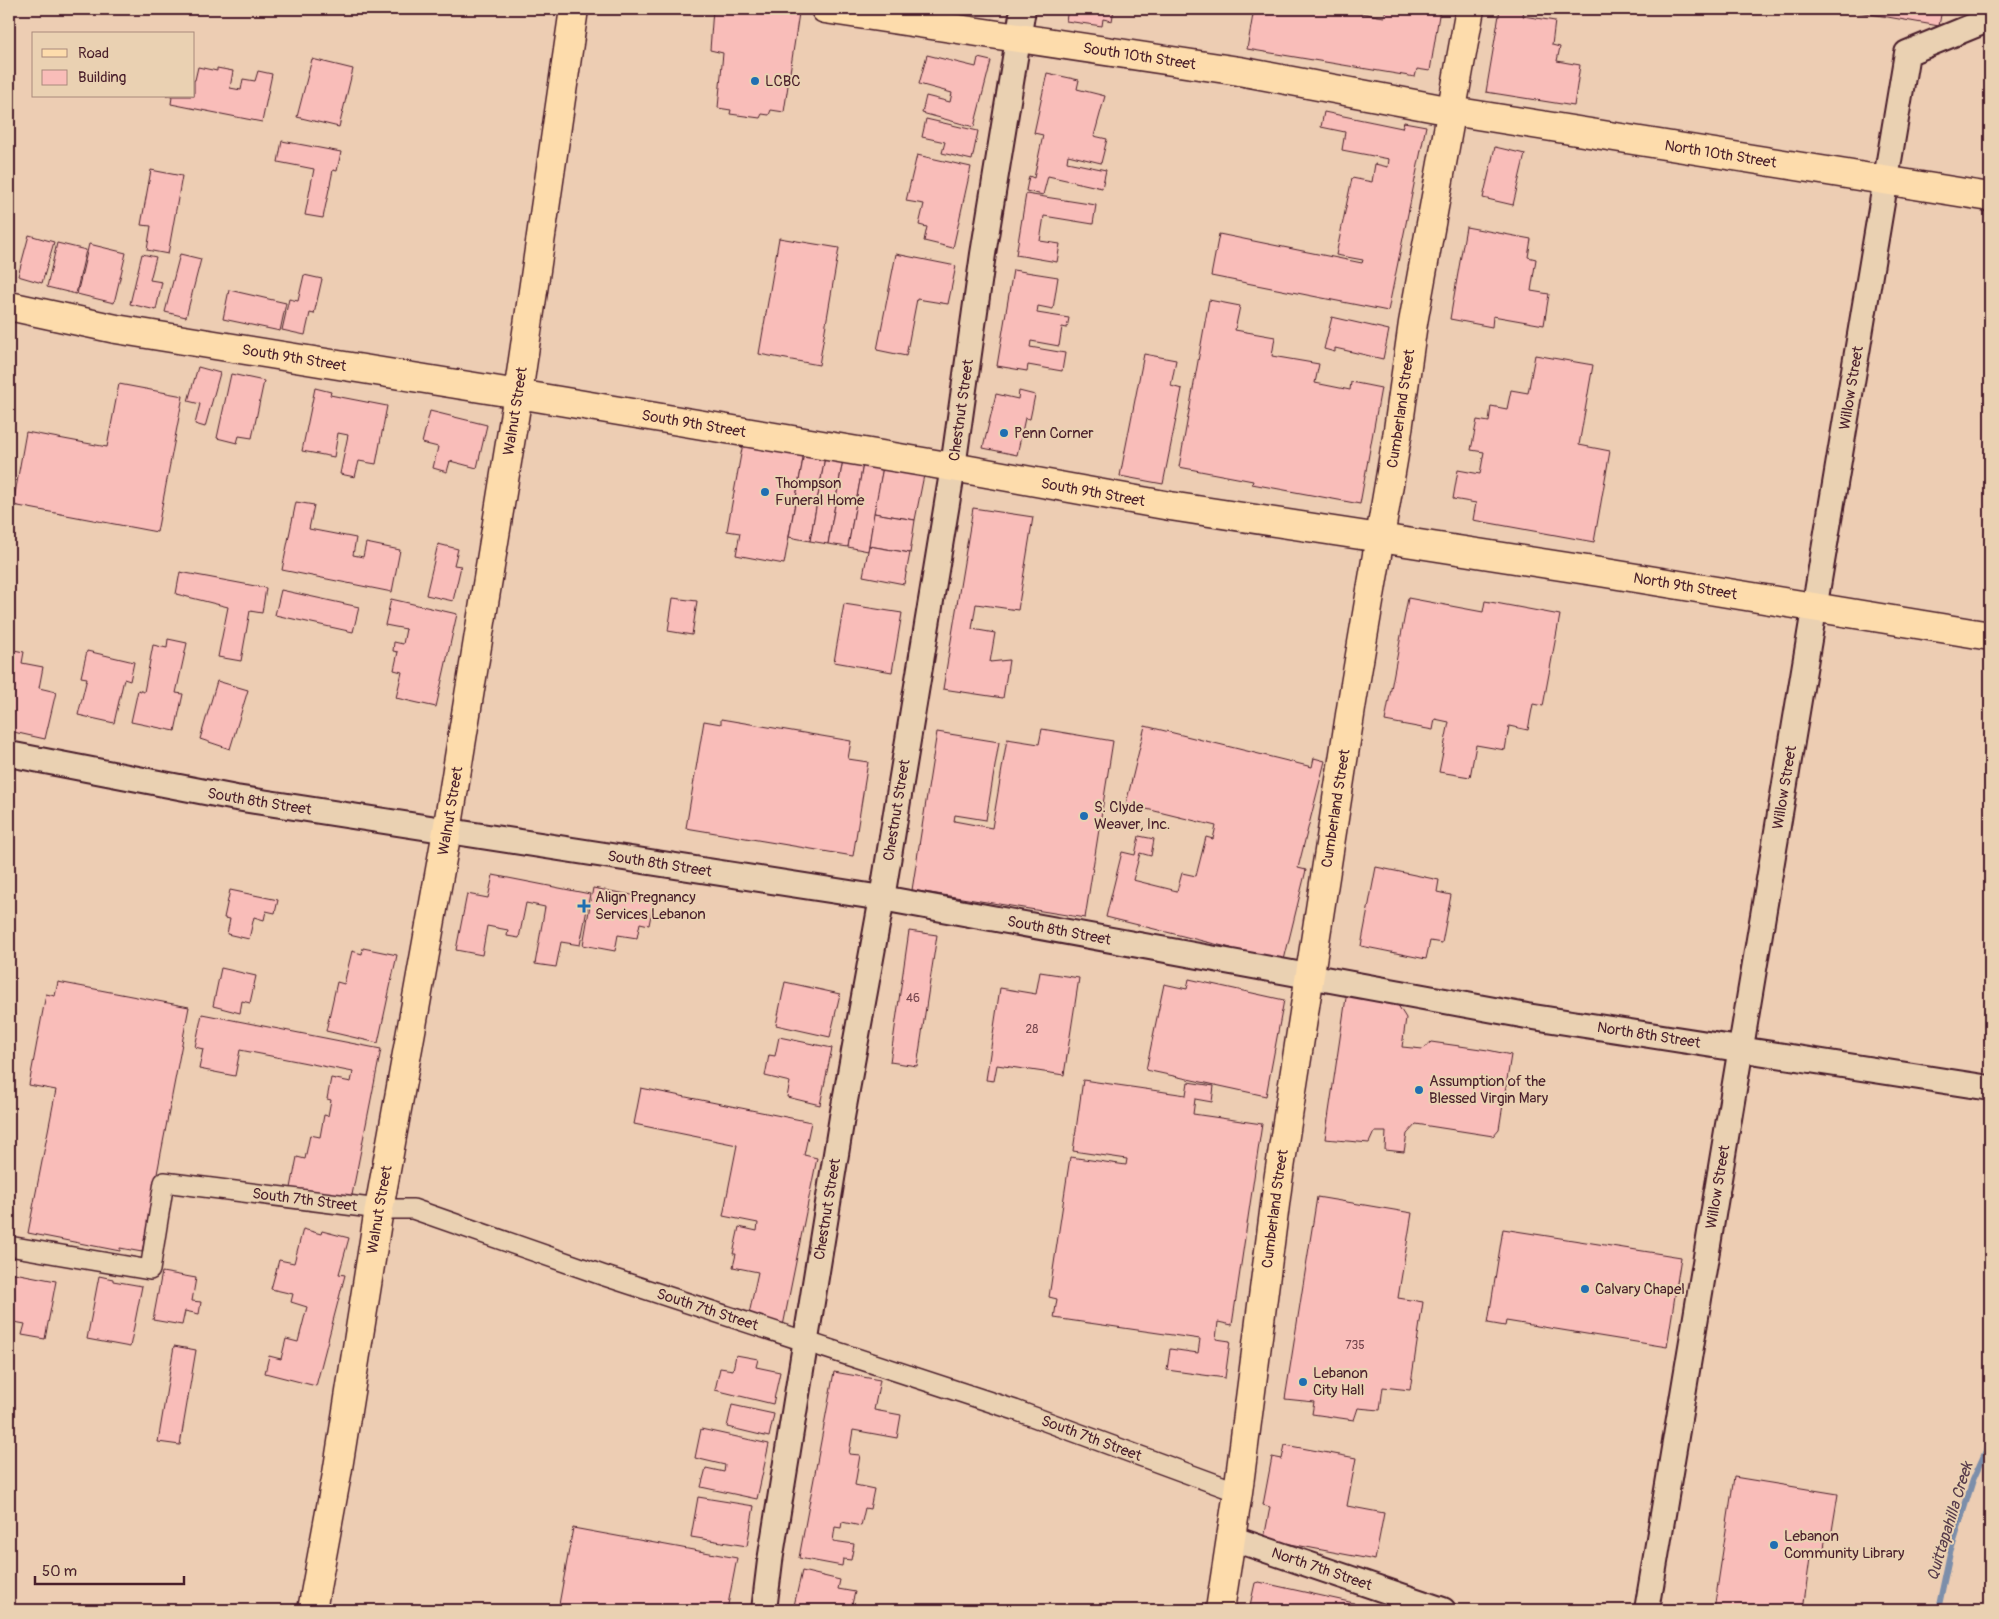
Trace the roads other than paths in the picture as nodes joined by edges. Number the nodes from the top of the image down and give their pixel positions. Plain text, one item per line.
1 (574, 9) edge
2 (825, 9) edge
3 (1023, 9) edge
4 (1470, 9) edge
5 (1990, 19) edge
6 (1018, 38) junction
7 (1452, 111) junction
8 (1886, 181) junction
9 (1990, 197) edge
10 (9, 306) edge
11 (518, 394) junction
12 (953, 467) junction
13 (1380, 538) junction
14 (1814, 606) junction
15 (1990, 636) edge
16 (9, 754) edge
17 (447, 831) junction
18 (882, 898) junction
19 (1309, 976) junction
20 (1740, 1049) junction
21 (1990, 1088) edge
22 (379, 1209) junction
23 (9, 1246) edge
24 (805, 1342) junction
25 (1238, 1492) junction
26 (1231, 1538) junction
27 (312, 1610) edge
28 (764, 1610) edge
29 (1220, 1610) edge
30 (1442, 1610) edge
31 (1647, 1610) edge

1 - 11 main road, Walnut Street
2 - 6 main road, South 10th Street
3 - 6 street, Chestnut Street
4 - 7 main road, Cumberland Street
5 - 8 street, Willow Street
6 - 7 main road, South 10th Street
6 - 12 street, Chestnut Street
7 - 8 main road, North 10th Street
7 - 13 main road, Cumberland Street
8 - 9 main road, North 10th Street
8 - 14 street, Willow Street
10 - 11 main road, South 9th Street
11 - 12 main road, South 9th Street
11 - 17 main road, Walnut Street
12 - 13 main road, South 9th Street
12 - 18 street, Chestnut Street
13 - 14 main road, North 9th Street
13 - 19 main road, Cumberland Street
14 - 15 main road, North 9th Street
14 - 20 street, Willow Street
16 - 17 street, South 8th Street
17 - 18 street, South 8th Street
17 - 22 main road, Walnut Street
18 - 19 street, South 8th Street
18 - 24 street, Chestnut Street
19 - 20 street, North 8th Street
19 - 25 main road, Cumberland Street
20 - 21 street, North 8th Street
20 - 31 street, Willow Street
22 - 23 street, South 7th Street
22 - 24 street, South 7th Street
22 - 27 main road, Walnut Street
24 - 25 street, South 7th Street
24 - 28 street, Chestnut Street
25 - 26 main road, Cumberland Street
26 - 29 main road, Cumberland Street
26 - 30 street, North 7th Street

